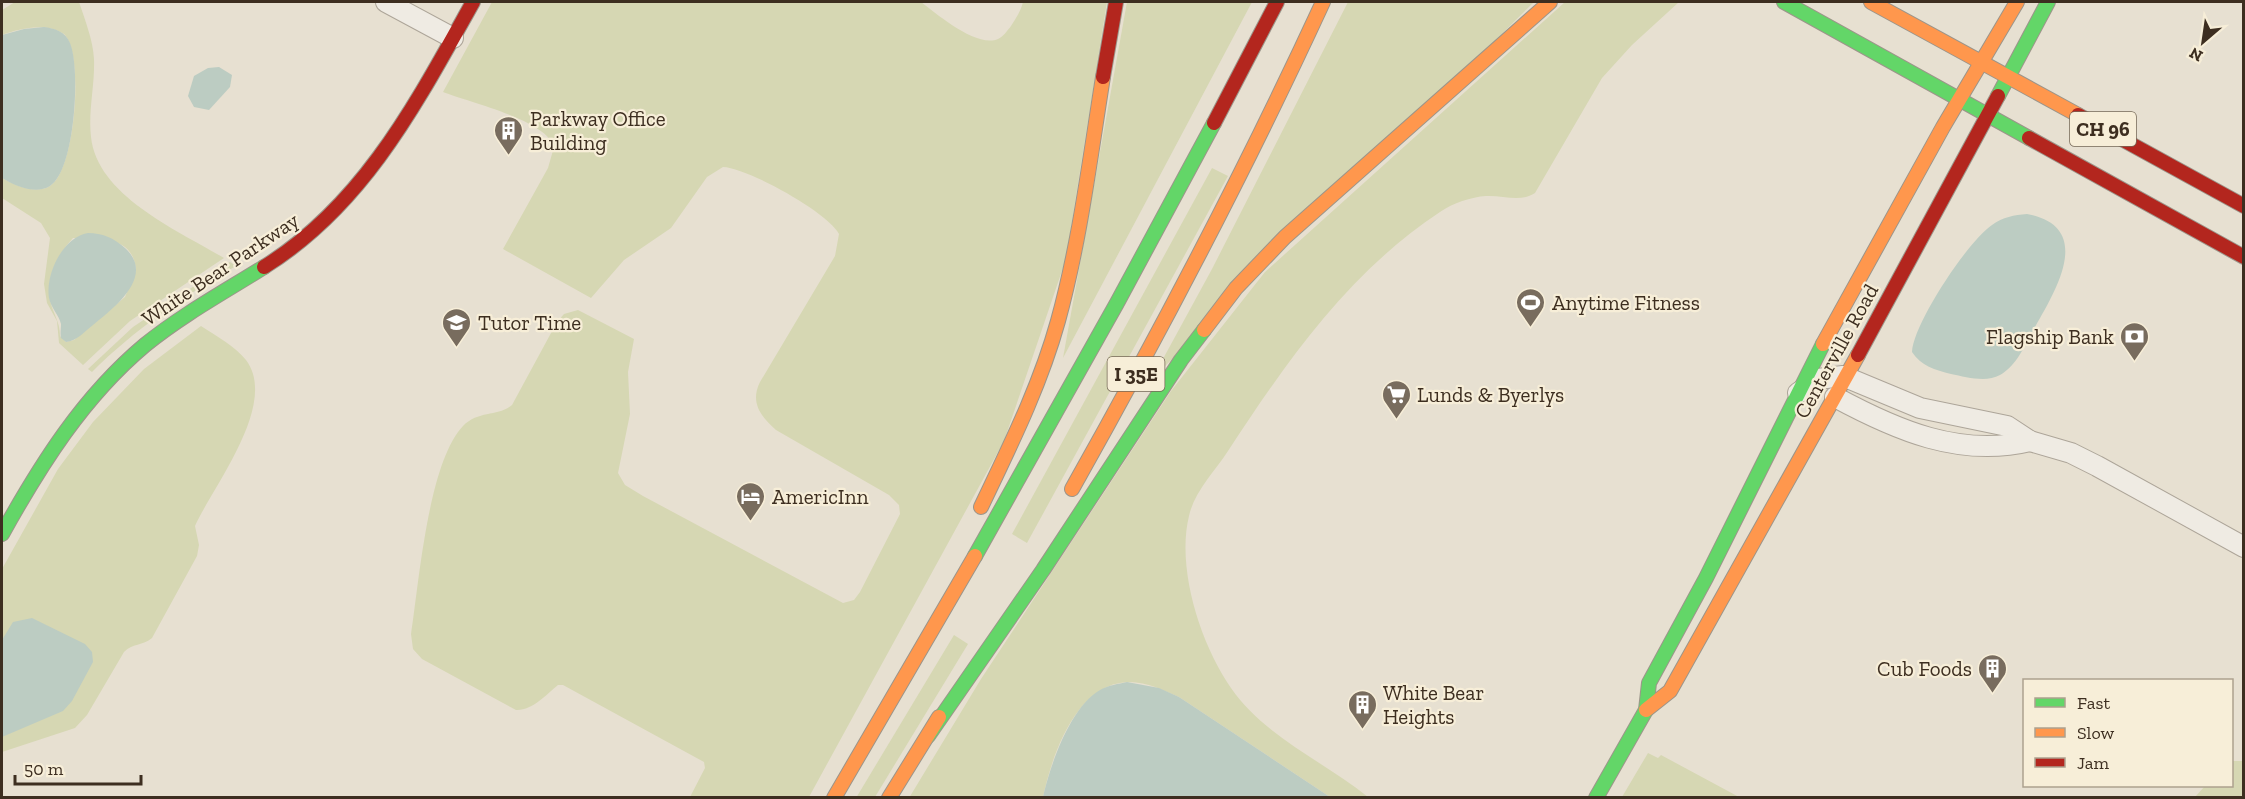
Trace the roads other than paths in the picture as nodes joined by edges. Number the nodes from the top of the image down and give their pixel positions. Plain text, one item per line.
1 (386, 2) edge
2 (472, 2) edge
3 (1116, 2) edge
4 (1276, 2) edge
5 (1323, 2) edge
6 (1550, 2) edge
7 (1784, 2) edge
8 (1871, 2) edge
9 (2017, 2) edge
10 (2048, 2) edge
11 (453, 38) junction
12 (1982, 62) junction
13 (2008, 76) junction
14 (1960, 99) junction
15 (1988, 115) junction
16 (2244, 206) edge
17 (2244, 257) edge
18 (1846, 377) junction
19 (1836, 397) junction
20 (1793, 400) junction
21 (2030, 441) junction
22 (1063, 505) dead end
23 (975, 521) dead end
24 (2, 534) edge
25 (2244, 547) edge
26 (960, 552) dead end
27 (1030, 563) dead end
28 (1646, 710) junction
29 (886, 711) junction
30 (928, 736) junction
31 (834, 798) edge
32 (889, 798) edge
33 (1596, 798) edge

1 - 11 street
2 - 11 main road, White Bear Parkway
3 - 23 main road
4 - 29 main road, I 35E
5 - 22 main road, I 35E
6 - 30 main road
7 - 14 main road, CH 96
8 - 12 main road, CH 96
9 - 12 main road, Centerville Road
10 - 13 main road, Centerville Road
11 - 24 main road, White Bear Parkway
12 - 13 main road, CH 96
12 - 14 main road, Centerville Road
13 - 15 main road, Centerville Road
13 - 16 main road, CH 96
14 - 15 main road, CH 96
14 - 20 main road, Centerville Road
15 - 17 main road, CH 96
15 - 18 main road, Centerville Road
18 - 19 main road, Centerville Road
18 - 20 street
18 - 21 street
19 - 21 street
19 - 28 main road, Centerville Road
20 - 28 main road, Centerville Road
21 - 25 street
26 - 29 main road
27 - 30 main road
28 - 33 main road, Centerville Road
29 - 31 main road, I 35E
30 - 32 main road

